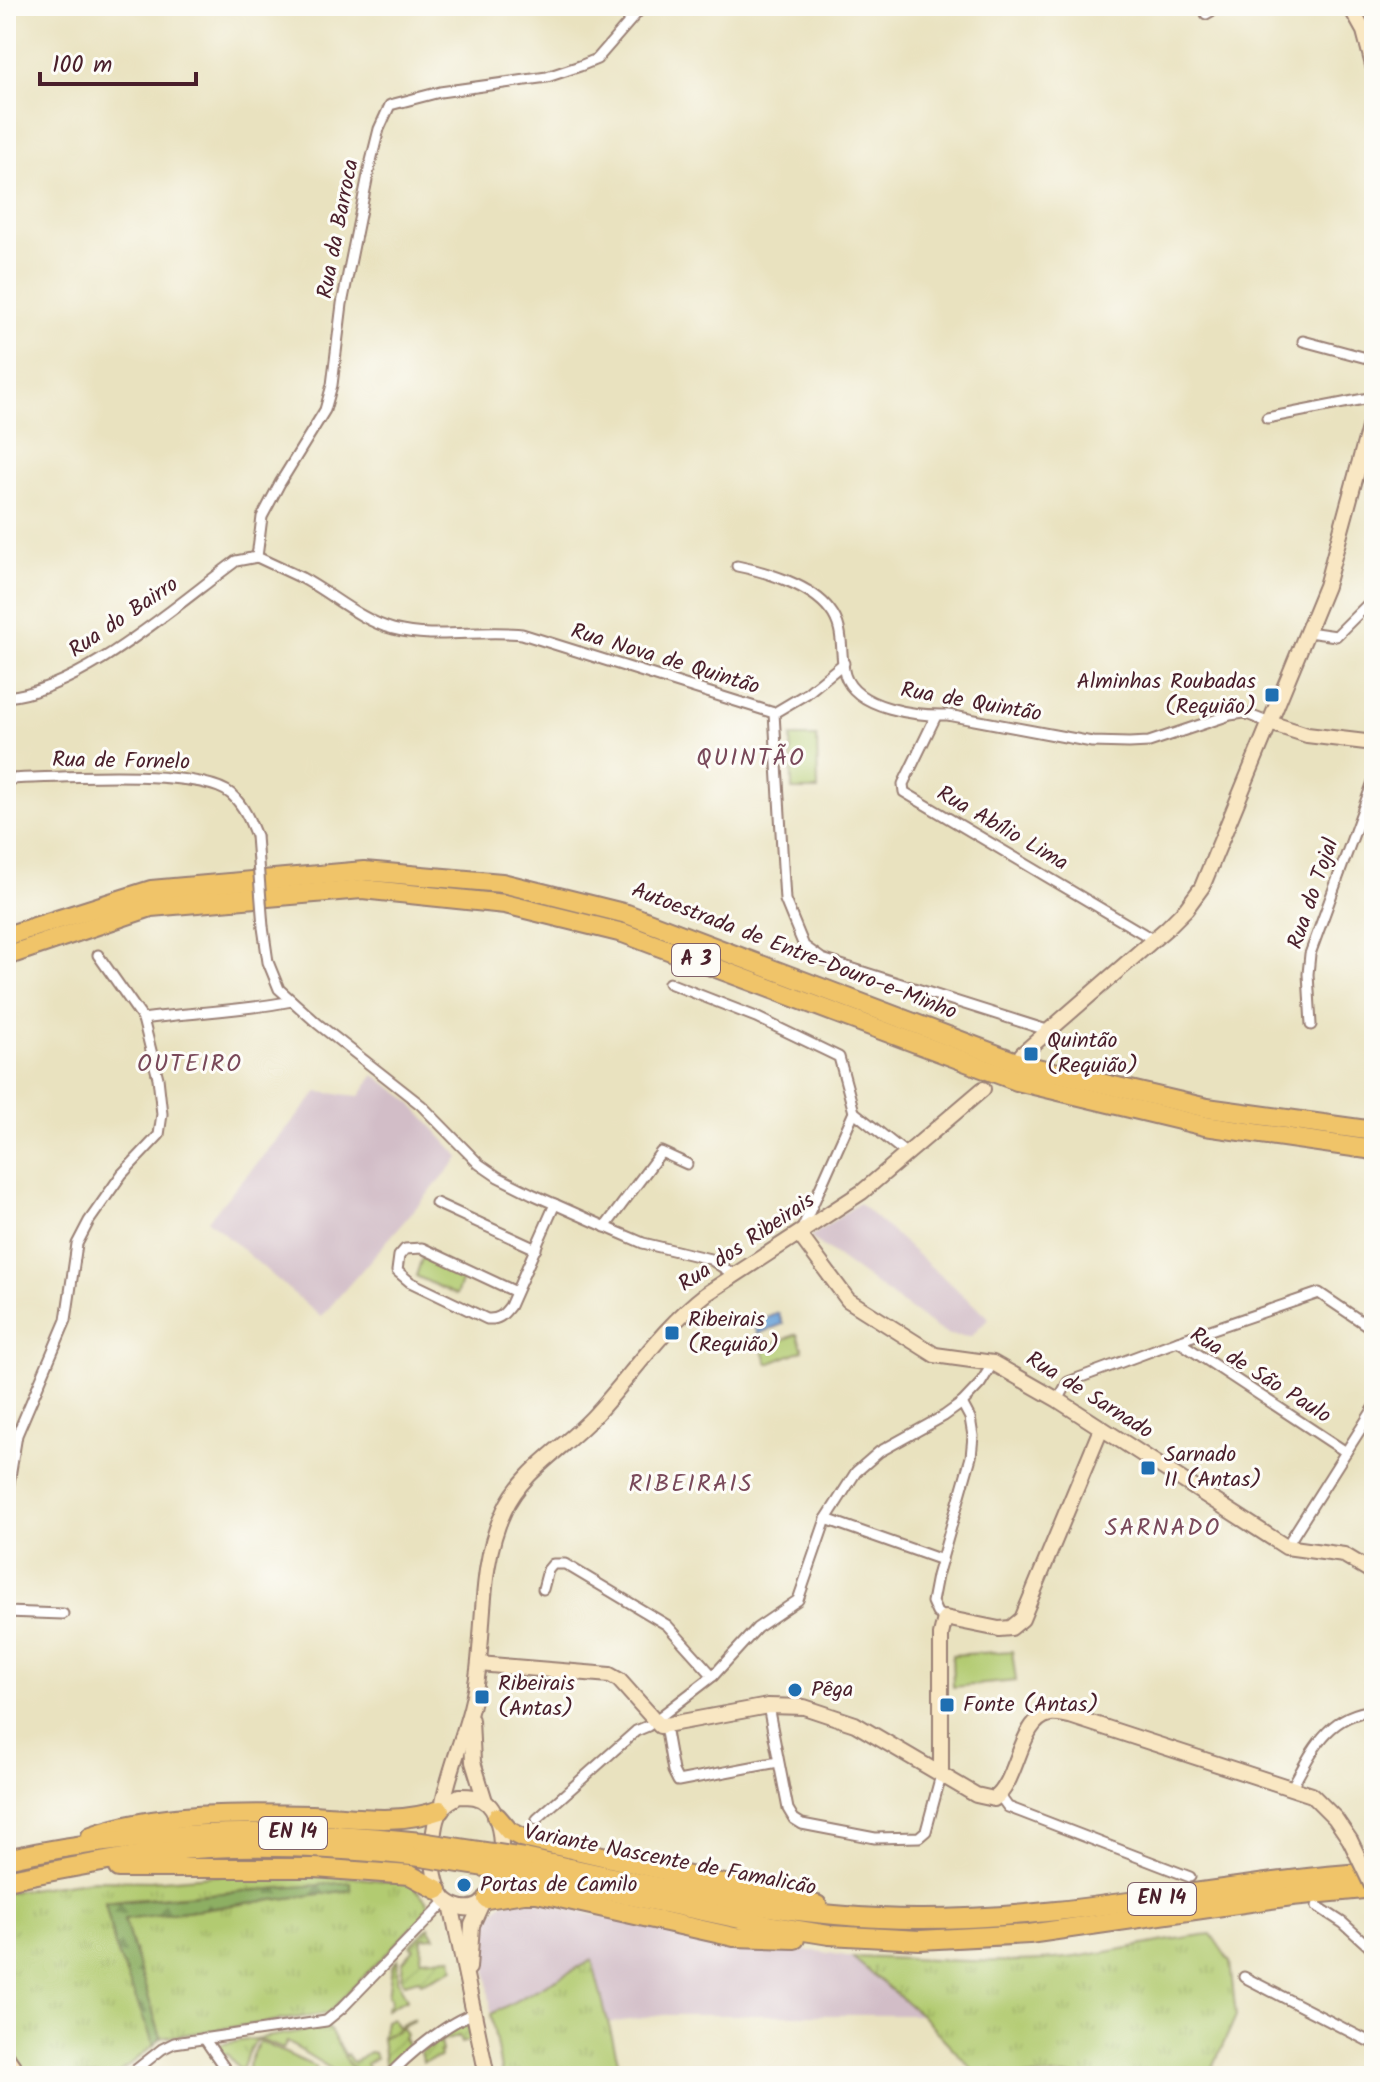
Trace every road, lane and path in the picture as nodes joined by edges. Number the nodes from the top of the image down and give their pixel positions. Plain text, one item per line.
1 (643, 6) edge
2 (1220, 6) edge
3 (1350, 6) edge
4 (1206, 14) dead end
5 (1369, 29) edge
6 (1374, 69) edge
7 (1303, 341) dead end
8 (1374, 360) edge
9 (1374, 397) edge
10 (1374, 409) edge
11 (1267, 418) dead end
12 (1372, 429) edge
13 (257, 557) junction
14 (737, 566) dead end
15 (1374, 598) edge
16 (1308, 632) junction
17 (844, 663) junction
18 (6, 697) edge
19 (774, 713) junction
20 (936, 716) junction
21 (1270, 723) junction
22 (1374, 743) edge
23 (6, 779) edge
24 (1374, 779) edge
25 (6, 936) edge
26 (1154, 940) junction
27 (98, 955) dead end
28 (6, 956) edge
29 (669, 983) dead end
30 (292, 1001) junction
31 (143, 1019) junction
32 (1311, 1025) dead end
33 (1050, 1031) junction
34 (1022, 1054) dead end
35 (983, 1089) dead end
36 (854, 1112) junction
37 (1374, 1131) edge
38 (1374, 1150) edge
39 (908, 1155) junction
40 (687, 1164) dead end
41 (436, 1203) dead end
42 (555, 1204) junction
43 (605, 1227) junction
44 (799, 1234) junction
45 (536, 1249) junction
46 (736, 1276) junction
47 (516, 1292) junction
48 (1374, 1330) edge
49 (1178, 1341) junction
50 (993, 1363) junction
51 (1058, 1400) junction
52 (962, 1403) junction
53 (1374, 1408) edge
54 (1101, 1429) junction
55 (1346, 1452) junction
56 (6, 1501) edge
57 (826, 1519) junction
58 (1286, 1547) junction
59 (942, 1560) junction
60 (1374, 1573) edge
61 (543, 1589) dead end
62 (6, 1612) edge
63 (63, 1614) dead end
64 (945, 1618) junction
65 (479, 1664) junction
66 (713, 1676) junction
67 (768, 1706) junction
68 (471, 1709) junction
69 (1374, 1710) edge
70 (659, 1724) junction
71 (778, 1762) junction
72 (941, 1775) junction
73 (1292, 1787) junction
74 (1000, 1796) junction
75 (441, 1809) junction
76 (491, 1809) junction
77 (537, 1819) dead end
78 (57, 1849) junction
79 (421, 1850) junction
80 (6, 1859) edge
81 (523, 1865) junction
82 (71, 1867) junction
83 (1374, 1872) edge
84 (1190, 1877) dead end
85 (6, 1880) edge
86 (1374, 1889) edge
87 (445, 1898) junction
88 (485, 1901) junction
89 (1317, 1906) dead end
90 (878, 1918) junction
91 (829, 1935) junction
92 (1374, 1951) edge
93 (1244, 1977) dead end
94 (468, 1981) junction
95 (473, 2014) junction
96 (204, 2038) junction
97 (1374, 2044) edge
98 (6, 2056) edge
99 (20, 2076) edge
100 (129, 2076) edge
101 (230, 2076) edge
102 (389, 2076) edge
103 (487, 2076) edge

1 - 13 street, Rua da Barroca
2 - 4 street
3 - 5 main road
5 - 6 main road
7 - 8 street
9 - 11 street
10 - 12 main road
12 - 16 main road
13 - 18 street, Rua do Bairro
13 - 19 street, Rua Nova de Quintão
14 - 17 street, Rua de Quintão
15 - 16 street
16 - 21 main road
17 - 19 street
17 - 20 street, Rua de Quintão
19 - 33 street, Rua Nova de Quintão
20 - 21 street, Rua de Quintão
20 - 26 street, Rua Abílio Lima
21 - 22 main road
21 - 26 main road
23 - 30 street, Rua de Fornelo, bridge
24 - 32 street, Rua do Tojal
25 - 37 highway, Autoestrada de Entre-Douro-e-Minho / A 3
26 - 33 main road
27 - 31 street
28 - 38 highway, Autoestrada de Entre-Douro-e-Minho / A 3
29 - 36 street
30 - 31 street
30 - 42 street
31 - 56 street
33 - 34 main road
35 - 39 main road, Rua dos Ribeirais
36 - 39 street
36 - 44 street
39 - 44 main road, Rua dos Ribeirais
40 - 43 street
41 - 45 street
42 - 43 street
42 - 45 street
43 - 46 street
44 - 46 main road, Rua dos Ribeirais
44 - 50 main road, Rua de Sarnado
45 - 47 street
46 - 65 main road, Rua dos Ribeirais
47 - 47 street
48 - 49 street
49 - 51 street, Rua de São Paulo
49 - 55 street, Rua de São Paulo
50 - 51 main road, Rua de Sarnado
50 - 52 street
51 - 54 main road, Rua de Sarnado
52 - 57 street
52 - 59 street
53 - 55 street
54 - 58 main road, Rua de Sarnado
54 - 64 main road
55 - 58 street, Rua de São Paulo
57 - 59 street
57 - 66 street
58 - 60 main road, Rua de Sarnado
59 - 64 street
61 - 66 street
62 - 63 street
64 - 72 main road
65 - 68 main road
65 - 70 main road
66 - 70 street
67 - 70 main road
67 - 71 street
67 - 72 main road
68 - 75 main road
68 - 76 main road
69 - 73 street
70 - 71 street
70 - 77 street
71 - 72 street
72 - 74 main road
73 - 74 main road
73 - 86 main road, bridge
74 - 84 street
75 - 76 main road
75 - 78 highway
75 - 87 main road
76 - 88 main road
76 - 90 highway
78 - 79 highway, Variante Nascente de Famalicão / EN 14
78 - 80 highway, Variante Nascente de Famalicão / EN 14
79 - 81 highway, Variante Nascente de Famalicão / EN 14, bridge
79 - 82 highway, Variante Nascente de Famalicão / EN 14
81 - 90 highway, Variante Nascente de Famalicão / EN 14
81 - 91 highway, Variante Nascente de Famalicão / EN 14
82 - 85 highway, Variante Nascente de Famalicão / EN 14
82 - 87 highway
83 - 90 highway, Variante Nascente de Famalicão / EN 14
86 - 91 highway, Variante Nascente de Famalicão / EN 14
87 - 88 main road
87 - 94 main road
87 - 96 street
88 - 91 highway
88 - 94 main road
89 - 92 street
93 - 97 street
94 - 95 main road
95 - 102 street
95 - 103 main road
96 - 100 street
96 - 101 street
98 - 99 main road

